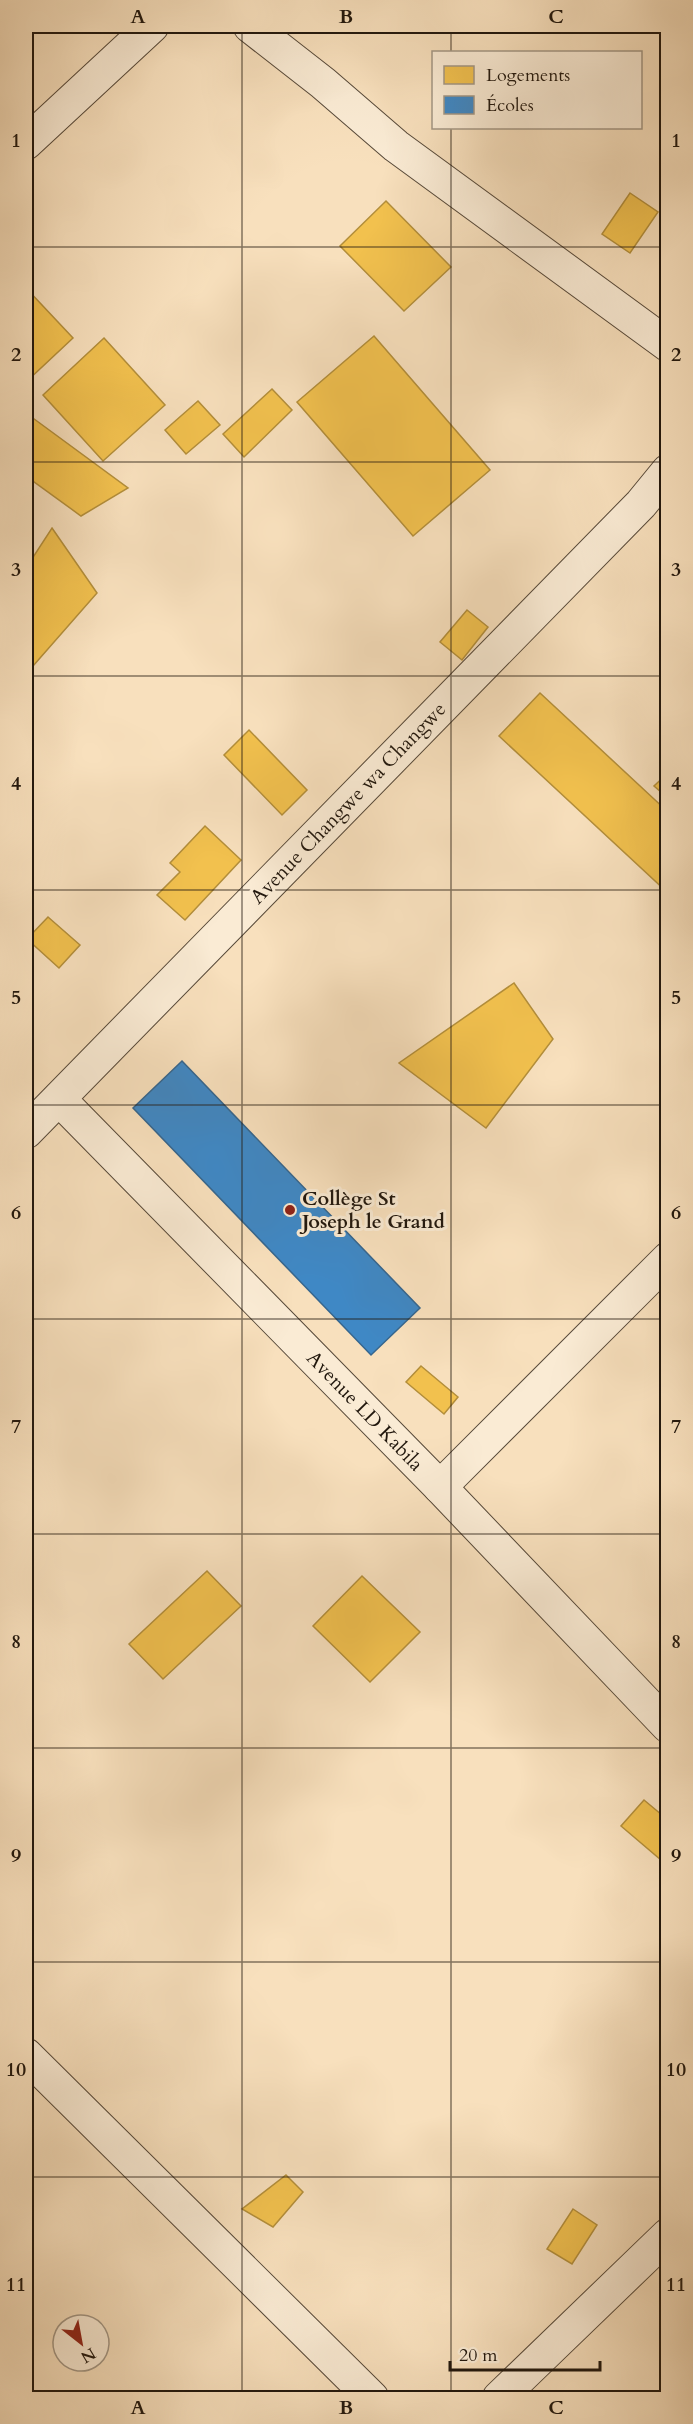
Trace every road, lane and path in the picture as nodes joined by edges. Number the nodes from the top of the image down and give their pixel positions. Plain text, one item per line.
1 (152, 26) edge
2 (250, 26) edge
3 (26, 142) edge
4 (668, 345) edge
5 (668, 471) edge
6 (59, 1099) junction
7 (26, 1132) edge
8 (668, 1259) edge
9 (440, 1487) junction
10 (668, 1726) edge
11 (26, 2055) edge
12 (668, 2235) edge
13 (372, 2398) edge
14 (499, 2398) edge

1 - 3 street
2 - 4 street
5 - 6 street, Avenue Changwe wa Changwe
6 - 7 street, Avenue Changwe wa Changwe
6 - 9 street, Avenue LD Kabila
8 - 9 street
9 - 10 street, Avenue LD Kabila
11 - 13 street
12 - 14 street

